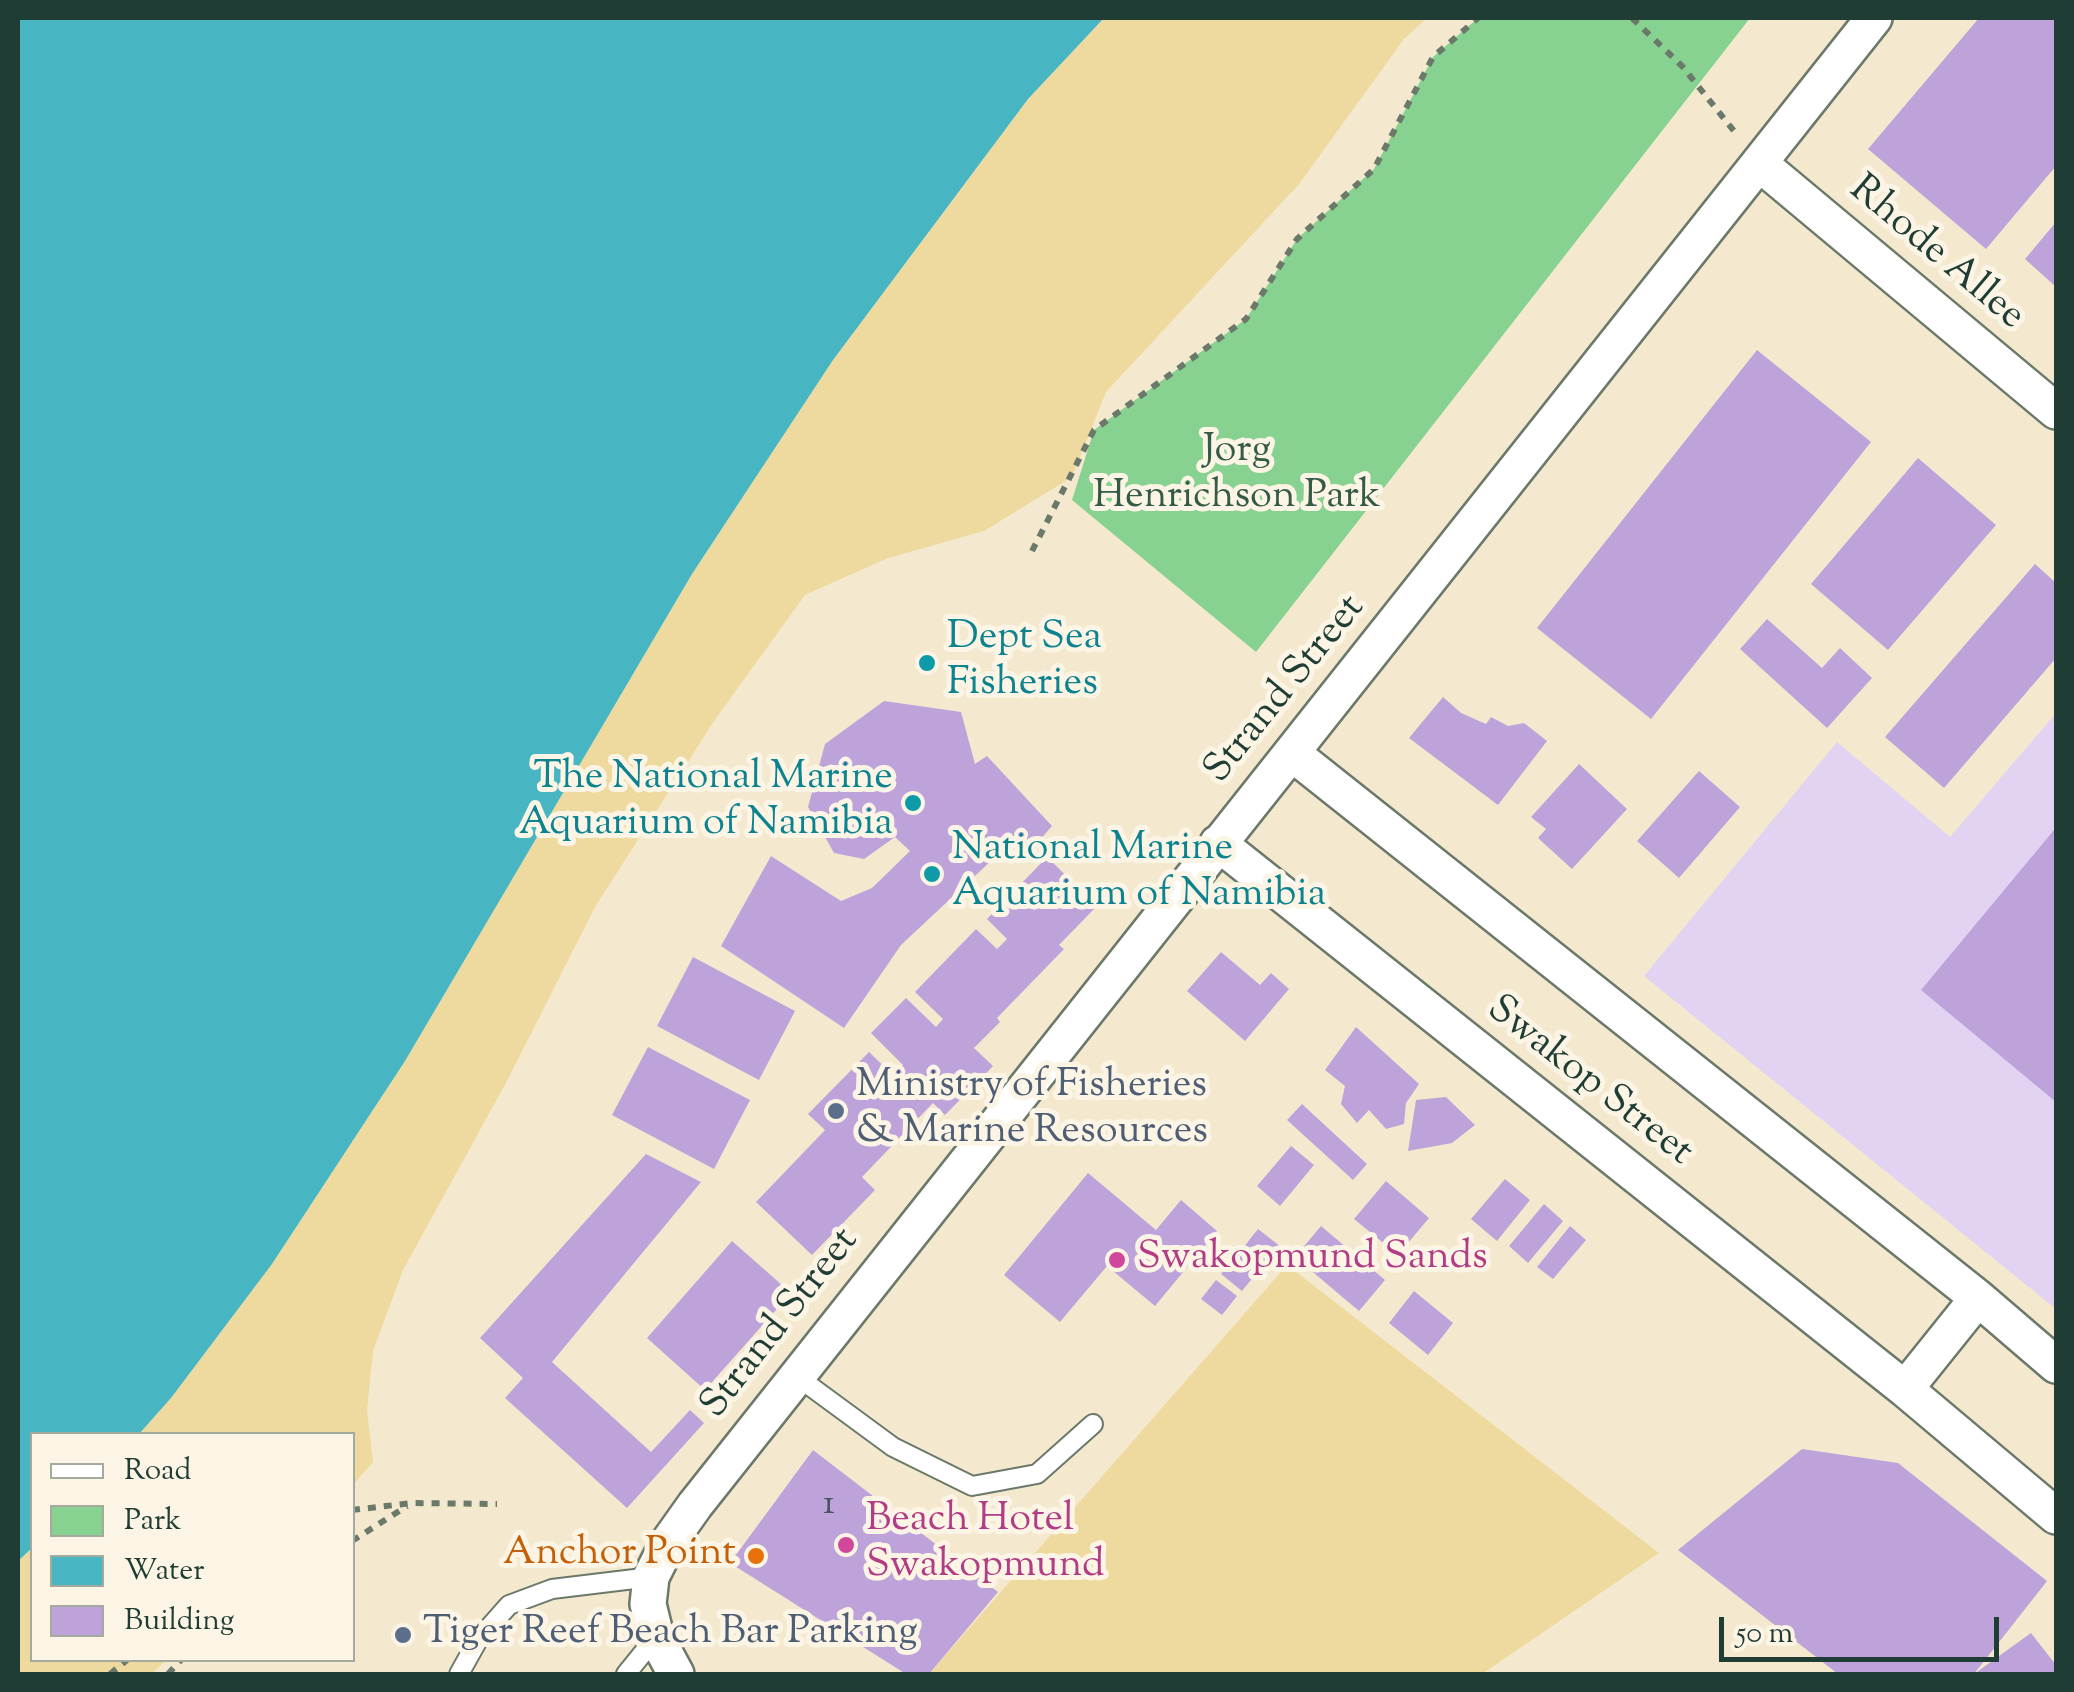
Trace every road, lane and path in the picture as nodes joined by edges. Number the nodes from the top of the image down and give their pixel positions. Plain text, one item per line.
1 (1478, 18) edge
2 (1632, 18) edge
3 (1874, 18) edge
4 (1759, 163) junction
5 (2056, 412) edge
6 (1032, 551) dead end
7 (1292, 754) junction
8 (1218, 843) junction
9 (1978, 1298) junction
10 (2056, 1366) edge
11 (795, 1375) junction
12 (1905, 1389) junction
13 (1093, 1424) dead end
14 (412, 1502) junction
15 (497, 1504) dead end
16 (355, 1510) edge
17 (2056, 1516) edge
18 (355, 1539) edge
19 (651, 1577) junction
20 (656, 1637) junction
21 (458, 1674) edge
22 (626, 1674) edge
23 (676, 1674) edge

1 - 6 path
2 - 4 path
3 - 4 street, Strand Street
4 - 5 street, Rhode Allee
4 - 7 street, Strand Street
7 - 8 street, Strand Street
7 - 9 street, Swakop Street
8 - 11 street, Strand Street
8 - 12 street, Swakop Street
9 - 10 street, Swakop Street
9 - 12 street
11 - 13 lane
11 - 19 street, Strand Street
12 - 17 street, Swakop Street
14 - 15 path
14 - 16 path
14 - 18 path
19 - 20 street
19 - 21 lane
20 - 22 lane
20 - 23 street

